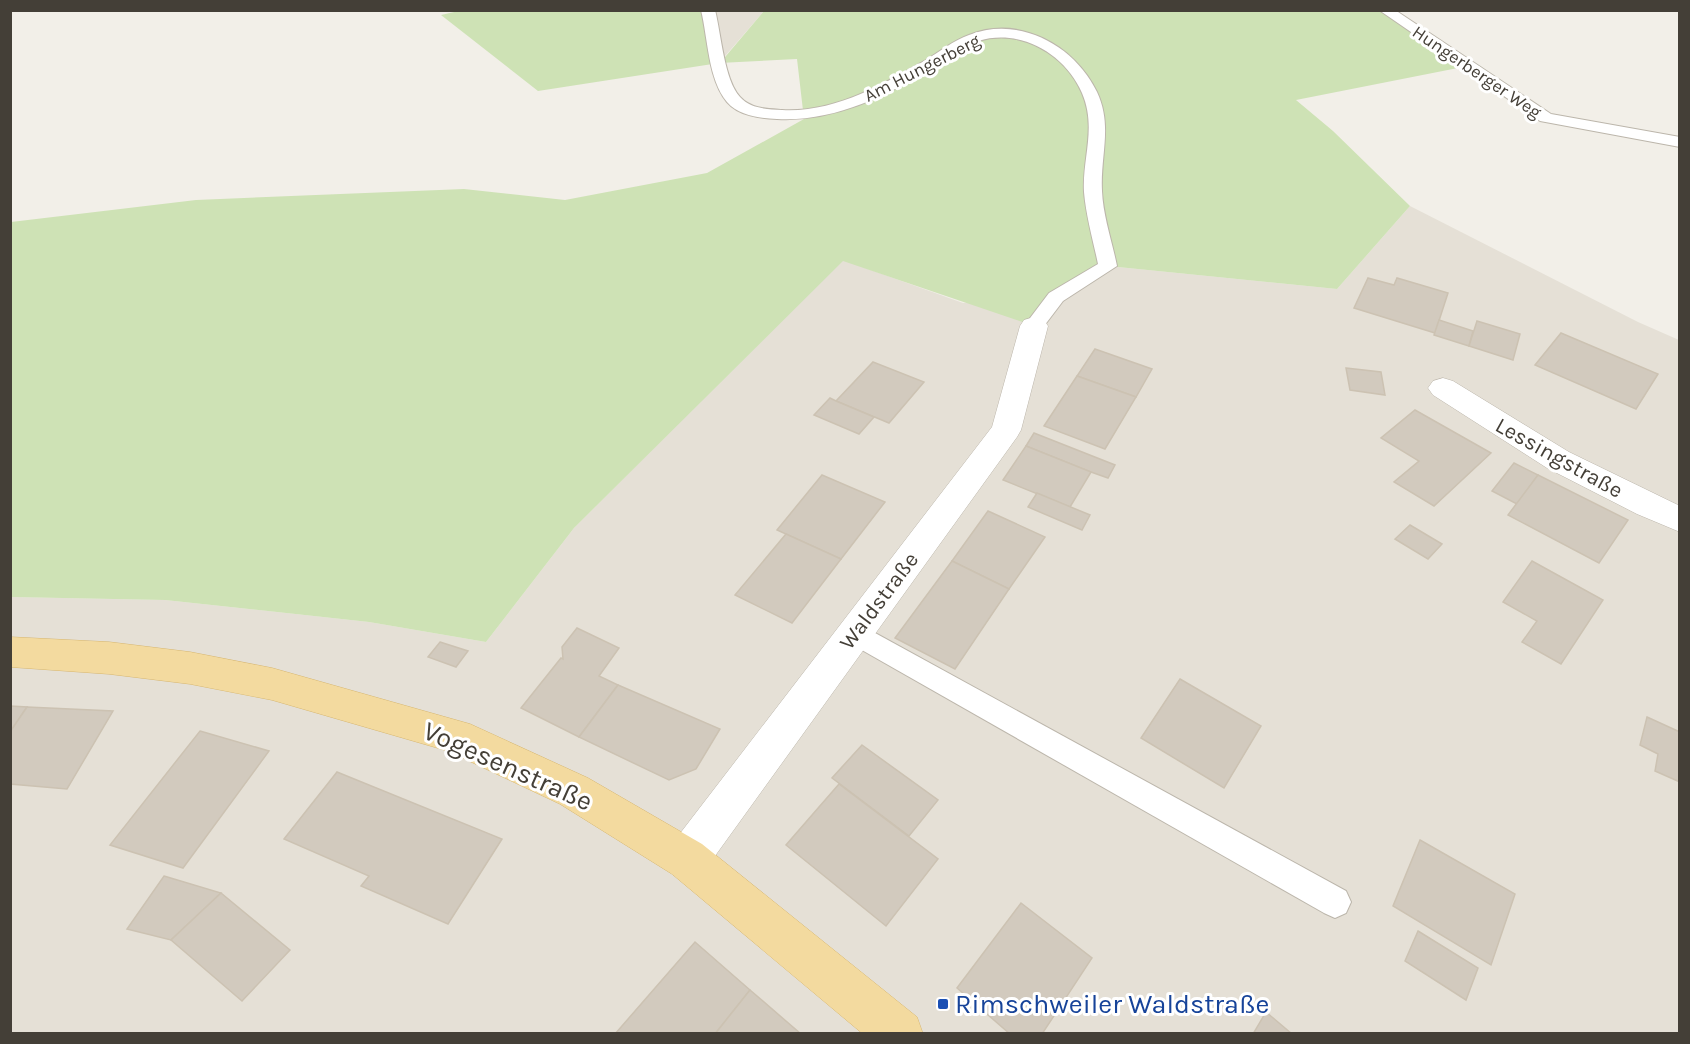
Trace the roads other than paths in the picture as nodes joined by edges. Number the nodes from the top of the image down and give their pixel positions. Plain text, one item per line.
1 (708, 10) edge
2 (1385, 10) edge
3 (1680, 142) edge
4 (1034, 326) joint
5 (1443, 388) dead end
6 (1680, 520) edge
7 (855, 633) junction
8 (10, 652) edge
9 (687, 859) junction
10 (1335, 902) dead end
11 (900, 1034) edge

1 - 4 lane, Am Hungerberg
2 - 3 lane, Hungerberger Weg
4 - 7 street, Waldstraße
5 - 6 street, Lessingstraße
7 - 9 street, Waldstraße
7 - 10 lane
8 - 9 main road, Vogesenstraße
9 - 11 main road, Vogesenstraße

